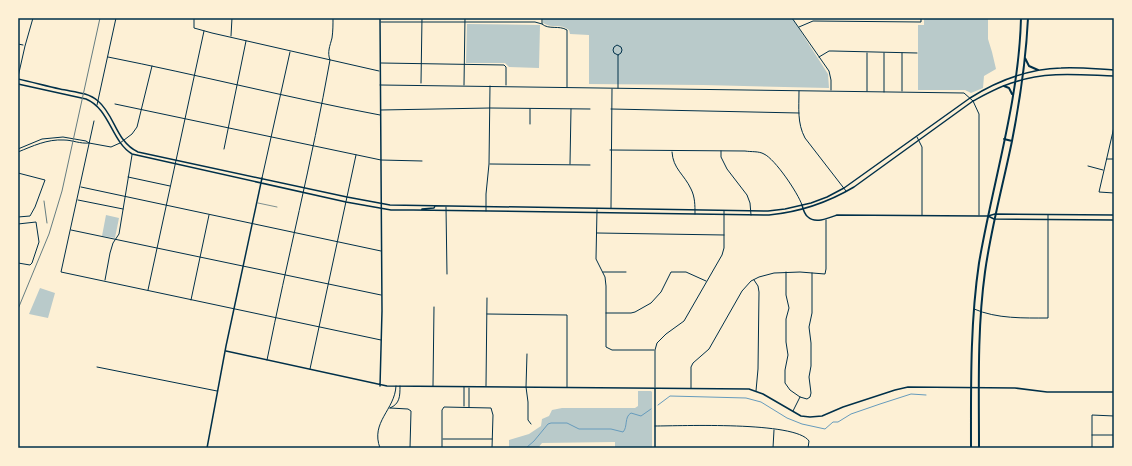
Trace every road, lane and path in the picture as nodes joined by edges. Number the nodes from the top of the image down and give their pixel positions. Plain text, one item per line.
1 (33, 18) edge
2 (116, 18) edge
3 (194, 18) edge
4 (232, 18) edge
5 (333, 18) edge
6 (380, 18) edge
7 (422, 18) edge
8 (465, 18) edge
9 (506, 18) edge
10 (542, 18) edge
11 (792, 18) edge
12 (921, 18) edge
13 (1021, 18) edge
14 (1028, 18) edge
15 (422, 21) junction
16 (380, 22) junction
17 (465, 22) junction
18 (506, 22) junction
19 (542, 24) junction
20 (799, 27) junction
21 (204, 31) junction
22 (231, 37) junction
23 (246, 41) junction
24 (18, 44) edge
25 (24, 46) junction
26 (290, 51) junction
27 (867, 52) junction
28 (884, 52) junction
29 (902, 52) junction
30 (916, 53) dead end
31 (618, 55) junction
32 (108, 57) junction
33 (1025, 57) junction
34 (819, 58) junction
35 (330, 60) junction
36 (380, 63) junction
37 (421, 63) junction
38 (464, 64) junction
39 (152, 66) junction
40 (1038, 70) junction
41 (1103, 70) junction
42 (1114, 70) edge
43 (380, 71) junction
44 (1023, 74) junction
45 (194, 75) junction
46 (1016, 76) junction
47 (1103, 76) junction
48 (1114, 76) edge
49 (18, 78) edge
50 (1023, 80) junction
51 (1015, 82) junction
52 (18, 84) edge
53 (380, 84) junction
54 (237, 85) junction
55 (421, 85) junction
56 (464, 86) junction
57 (490, 86) junction
58 (506, 86) junction
59 (1004, 86) junction
60 (567, 88) junction
61 (612, 88) junction
62 (618, 88) junction
63 (799, 90) junction
64 (831, 91) junction
65 (867, 91) junction
66 (884, 92) junction
67 (902, 92) junction
68 (280, 94) junction
69 (1013, 96) junction
70 (970, 98) junction
71 (98, 101) junction
72 (973, 102) junction
73 (115, 104) dead end
74 (322, 104) junction
75 (97, 105) junction
76 (490, 108) junction
77 (530, 108) junction
78 (571, 108) junction
79 (590, 109) dead end
80 (611, 109) junction
81 (142, 110) junction
82 (380, 110) junction
83 (799, 113) junction
84 (381, 116) junction
85 (185, 118) junction
86 (94, 121) dead end
87 (530, 124) dead end
88 (1114, 127) edge
89 (228, 128) junction
90 (1113, 134) edge
91 (271, 136) junction
92 (917, 136) junction
93 (1004, 139) junction
94 (919, 140) junction
95 (124, 141) junction
96 (1012, 141) junction
97 (89, 143) junction
98 (120, 143) junction
99 (313, 145) junction
100 (18, 148) edge
101 (224, 149) dead end
102 (610, 150) junction
103 (672, 151) junction
104 (721, 151) junction
105 (18, 152) edge
106 (132, 154) junction
107 (356, 155) junction
108 (1106, 159) junction
109 (177, 160) junction
110 (382, 160) junction
111 (1114, 160) edge
112 (422, 161) dead end
113 (176, 164) junction
114 (489, 164) junction
115 (570, 165) junction
116 (590, 165) dead end
117 (1088, 166) dead end
118 (1104, 170) junction
119 (18, 173) edge
120 (128, 176) junction
121 (262, 178) junction
122 (261, 183) junction
123 (171, 186) junction
124 (80, 187) junction
125 (304, 187) junction
126 (844, 188) junction
127 (847, 191) junction
128 (303, 192) junction
129 (1114, 193) edge
130 (126, 197) junction
131 (347, 197) junction
132 (77, 200) junction
133 (346, 202) junction
134 (257, 203) junction
135 (166, 205) junction
136 (382, 206) junction
137 (411, 206) junction
138 (435, 206) junction
139 (446, 206) junction
140 (486, 206) junction
141 (802, 206) junction
142 (277, 207) dead end
143 (519, 207) junction
144 (549, 208) junction
145 (563, 208) junction
146 (597, 208) junction
147 (123, 209) junction
148 (610, 209) junction
149 (653, 209) junction
150 (804, 209) junction
151 (411, 210) junction
152 (421, 210) junction
153 (695, 210) junction
154 (724, 210) junction
155 (446, 211) junction
156 (486, 211) junction
157 (751, 211) junction
158 (519, 212) junction
159 (549, 212) junction
160 (563, 213) junction
161 (597, 213) junction
162 (209, 214) junction
163 (653, 214) junction
164 (696, 214) junction
165 (995, 214) junction
166 (1048, 214) junction
167 (1086, 214) junction
168 (724, 215) junction
169 (1114, 215) edge
170 (751, 216) junction
171 (922, 216) junction
172 (979, 216) junction
173 (988, 216) junction
174 (18, 217) edge
175 (826, 219) junction
176 (994, 219) junction
177 (1048, 219) junction
178 (1086, 220) junction
179 (1114, 220) edge
180 (18, 224) edge
181 (252, 224) junction
182 (71, 230) junction
183 (294, 233) junction
184 (596, 233) junction
185 (724, 235) junction
186 (115, 240) junction
187 (337, 242) junction
188 (157, 248) junction
189 (382, 251) junction
190 (200, 258) junction
191 (18, 263) edge
192 (243, 266) junction
193 (602, 272) junction
194 (626, 272) dead end
195 (786, 272) junction
196 (812, 273) junction
197 (447, 274) dead end
198 (284, 275) junction
199 (754, 279) junction
200 (104, 281) junction
201 (707, 282) junction
202 (328, 284) junction
203 (148, 290) junction
204 (381, 295) junction
205 (487, 298) dead end
206 (191, 300) junction
207 (434, 307) dead end
208 (234, 309) junction
209 (974, 309) junction
210 (606, 312) junction
211 (981, 312) junction
212 (487, 314) junction
213 (275, 318) junction
214 (319, 327) junction
215 (381, 341) junction
216 (655, 350) junction
217 (225, 351) junction
218 (527, 354) dead end
219 (267, 360) junction
220 (97, 367) dead end
221 (310, 370) junction
222 (380, 386) junction
223 (396, 386) junction
224 (400, 386) junction
225 (433, 386) junction
226 (464, 387) junction
227 (469, 387) junction
228 (486, 387) junction
229 (526, 387) junction
230 (972, 387) junction
231 (978, 387) junction
232 (567, 388) junction
233 (655, 388) junction
234 (692, 388) junction
235 (218, 391) junction
236 (756, 391) junction
237 (1114, 392) edge
238 (800, 397) junction
239 (393, 398) junction
240 (398, 402) junction
241 (464, 407) junction
242 (469, 407) junction
243 (390, 408) junction
244 (793, 412) junction
245 (1114, 416) edge
246 (531, 424) dead end
247 (654, 426) junction
248 (774, 429) junction
249 (1092, 434) junction
250 (1114, 435) edge
251 (442, 439) junction
252 (492, 439) junction
253 (207, 448) edge
254 (380, 448) edge
255 (410, 448) edge
256 (442, 448) edge
257 (492, 448) edge
258 (655, 448) edge
259 (773, 448) edge
260 (808, 448) edge
261 (971, 448) edge
262 (979, 448) edge
263 (1092, 448) edge

1 - 25 street
2 - 32 street
3 - 21 street
4 - 22 street
5 - 35 street
6 - 16 main road
7 - 15 street
8 - 17 street
9 - 18 street
10 - 19 street
11 - 20 street
12 - 20 street
13 - 46 main road
14 - 33 main road
15 - 16 street
15 - 17 street
15 - 37 street
16 - 36 main road
17 - 18 street
17 - 38 street
18 - 19 street
19 - 60 street
20 - 34 street
21 - 22 street
21 - 45 street
22 - 23 street
23 - 26 street
23 - 54 street
24 - 25 street
25 - 49 street
26 - 35 street
26 - 68 street
27 - 28 street
27 - 34 street
27 - 65 street
28 - 29 street
28 - 66 street
29 - 30 street
29 - 67 street
31 - 31 street
31 - 62 street
32 - 39 street
32 - 71 street
33 - 40 main road
33 - 44 main road
34 - 64 street
35 - 43 street
35 - 74 street
36 - 37 street
36 - 43 main road
37 - 38 street
37 - 55 street
38 - 56 street
38 - 58 street
39 - 45 street
39 - 81 street
40 - 41 main road
40 - 44 main road
41 - 42 main road
41 - 47 main road
43 - 53 main road
44 - 46 main road
44 - 50 main road
45 - 54 street
45 - 85 street
46 - 51 main road
46 - 70 main road
47 - 48 main road
47 - 50 main road
49 - 71 main road
50 - 51 main road
50 - 96 main road
51 - 59 main road
51 - 69 main road
52 - 75 main road
53 - 55 street
53 - 82 main road
54 - 68 street
54 - 89 street
55 - 56 street
56 - 57 street
57 - 58 street
57 - 76 street
58 - 60 street
59 - 69 main road
59 - 72 main road
60 - 61 street
61 - 62 street
61 - 80 street
62 - 63 street
63 - 64 street
63 - 83 street
64 - 65 street
65 - 66 street
66 - 67 street
67 - 70 street
68 - 74 street
68 - 91 street
69 - 93 main road
70 - 72 street
70 - 92 main road
71 - 75 street
71 - 95 main road
72 - 94 main road
72 - 172 street
73 - 81 street
74 - 84 street
74 - 99 street
75 - 98 main road
76 - 77 street
76 - 82 street
76 - 114 street
77 - 78 street
77 - 87 street
78 - 79 street
78 - 115 street
80 - 83 street
80 - 102 street
81 - 85 street
81 - 95 street
82 - 84 main road
83 - 126 street
84 - 110 main road
85 - 89 street
85 - 109 street
86 - 97 street
88 - 90 street
89 - 91 street
89 - 101 street
90 - 108 street
91 - 99 street
91 - 121 street
92 - 94 street
92 - 126 main road
93 - 96 main road
93 - 173 main road
94 - 127 main road
94 - 171 street
95 - 98 street
95 - 109 main road
96 - 165 main road
97 - 98 street
97 - 100 street
97 - 105 street
97 - 124 street
98 - 106 main road
99 - 107 street
99 - 125 street
102 - 103 street
102 - 148 street
103 - 104 street
103 - 153 street
104 - 141 street
104 - 157 street
106 - 113 main road
106 - 120 street
107 - 110 street
107 - 131 street
108 - 111 street
108 - 118 street
109 - 113 street
109 - 121 main road
110 - 112 street
110 - 136 main road
113 - 122 main road
113 - 123 street
114 - 115 street
114 - 140 street
115 - 116 street
117 - 118 street
118 - 129 street
119 - 174 street
120 - 123 street
120 - 130 street
121 - 122 main road
121 - 125 main road
122 - 128 main road
122 - 134 main road
123 - 135 street
124 - 130 street
124 - 132 street
125 - 128 street
125 - 131 main road
126 - 127 street
126 - 141 main road
127 - 150 main road
128 - 133 main road
128 - 183 street
130 - 135 street
130 - 147 street
131 - 133 street
131 - 136 main road
132 - 147 street
132 - 182 street
133 - 136 main road
133 - 187 street
134 - 142 lane
134 - 181 main road
135 - 162 street
135 - 188 street
136 - 137 main road
136 - 151 main road
136 - 189 main road
137 - 138 main road
137 - 151 main road
138 - 139 main road
138 - 152 main road
139 - 140 main road
139 - 155 street
140 - 143 main road
140 - 156 street
141 - 150 main road
141 - 157 main road
143 - 144 main road
143 - 158 main road
144 - 145 main road
144 - 159 main road
145 - 146 main road
145 - 160 main road
146 - 148 main road
146 - 161 street
147 - 186 street
148 - 149 main road
149 - 153 main road
149 - 163 main road
150 - 170 main road
150 - 175 main road
151 - 152 main road
152 - 155 main road
153 - 154 main road
153 - 164 street
154 - 157 main road
154 - 168 street
155 - 156 main road
155 - 197 street
156 - 158 main road
157 - 170 street
158 - 159 main road
159 - 160 main road
160 - 161 main road
161 - 163 main road
161 - 184 street
162 - 181 street
162 - 190 street
163 - 164 main road
164 - 168 main road
165 - 166 main road
165 - 173 main road
165 - 176 main road
166 - 167 main road
166 - 177 street
167 - 169 main road
167 - 178 main road
168 - 170 main road
168 - 185 street
171 - 172 main road
171 - 175 main road
172 - 173 main road
173 - 176 main road
173 - 209 main road
175 - 196 street
176 - 177 main road
176 - 211 main road
177 - 178 main road
177 - 211 street
178 - 179 main road
180 - 191 street
181 - 183 street
181 - 192 main road
182 - 186 street
182 - 200 street
183 - 187 street
183 - 198 street
184 - 185 street
184 - 193 street
185 - 201 street
186 - 188 street
186 - 200 street
187 - 189 street
187 - 202 street
188 - 190 street
188 - 203 street
189 - 204 main road
190 - 192 street
190 - 206 street
192 - 198 street
192 - 208 main road
193 - 194 street
193 - 210 street
195 - 196 street
195 - 199 street
195 - 238 street
196 - 238 street
198 - 202 street
198 - 213 street
199 - 234 street
199 - 236 street
200 - 203 street
201 - 210 street
201 - 216 street
202 - 204 street
202 - 214 street
203 - 206 street
204 - 215 main road
205 - 212 street
206 - 208 street
207 - 225 street
208 - 213 street
208 - 217 main road
209 - 211 street
209 - 230 main road
210 - 216 street
211 - 231 main road
212 - 228 street
212 - 232 street
213 - 214 street
213 - 219 street
214 - 215 street
214 - 221 street
215 - 222 main road
216 - 233 street
217 - 219 main road
217 - 235 main road
218 - 229 street
219 - 221 main road
220 - 235 street
221 - 222 main road
222 - 223 main road
223 - 224 main road
223 - 239 street
224 - 225 main road
224 - 240 street
225 - 226 main road
226 - 227 main road
226 - 241 street
227 - 228 main road
227 - 242 street
228 - 229 main road
229 - 232 main road
229 - 246 street
230 - 231 main road
230 - 244 main road
230 - 261 main road
231 - 237 main road
231 - 262 main road
232 - 233 main road
233 - 234 main road
233 - 247 main road
234 - 236 main road
235 - 253 main road
236 - 244 main road
238 - 244 street
239 - 240 street
239 - 243 street
240 - 243 street
241 - 242 street
241 - 251 street
242 - 252 street
243 - 254 street
243 - 255 street
245 - 249 street
247 - 248 street
247 - 258 main road
248 - 259 street
248 - 260 street
249 - 250 street
249 - 263 street
251 - 252 street
251 - 256 street
252 - 257 street

